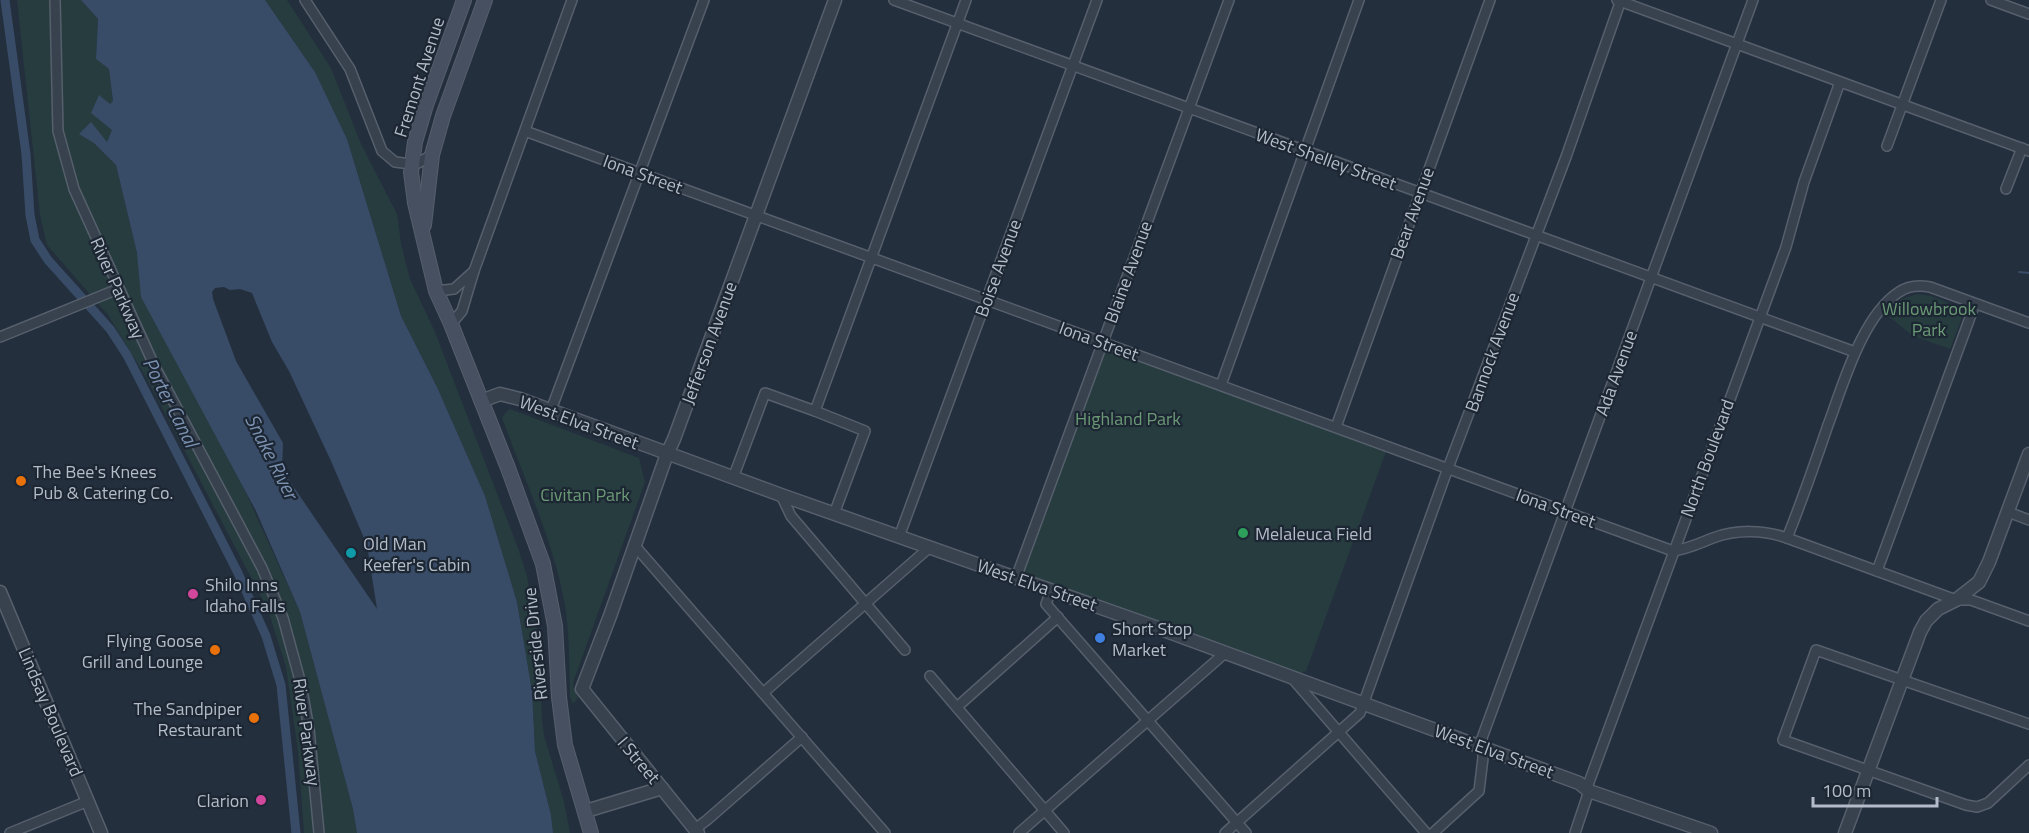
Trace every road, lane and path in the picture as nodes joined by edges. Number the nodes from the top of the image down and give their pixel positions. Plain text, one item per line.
1 (55, 0) edge
2 (305, 0) edge
3 (464, 0) edge
4 (485, 0) edge
5 (572, 0) edge
6 (704, 0) edge
7 (835, 0) edge
8 (894, 0) edge
9 (966, 0) edge
10 (1097, 0) edge
11 (1229, 0) edge
12 (1359, 0) edge
13 (1490, 0) edge
14 (1620, 0) edge
15 (1753, 0) edge
16 (1941, 0) edge
17 (1991, 0) edge
18 (2029, 14) edge
19 (957, 23) junction
20 (1737, 44) junction
21 (1073, 66) junction
22 (1840, 82) junction
23 (1903, 105) junction
24 (1188, 108) junction
25 (525, 131) junction
26 (1887, 146) dead end
27 (2025, 150) edge
28 (1304, 151) junction
29 (432, 155) junction
30 (411, 164) junction
31 (640, 173) junction
32 (2006, 189) dead end
33 (1419, 193) junction
34 (755, 215) junction
35 (1535, 235) junction
36 (423, 236) junction
37 (872, 258) junction
38 (474, 272) junction
39 (1651, 277) junction
40 (118, 289) junction
41 (436, 291) junction
42 (987, 300) junction
43 (1976, 304) junction
44 (1759, 317) junction
45 (2029, 323) edge
46 (452, 324) junction
47 (0, 337) edge
48 (1102, 342) junction
49 (1855, 352) junction
50 (1221, 385) junction
51 (478, 395) junction
52 (551, 410) junction
53 (815, 411) junction
54 (1336, 428) junction
55 (2029, 453) edge
56 (667, 454) junction
57 (1448, 468) junction
58 (734, 478) junction
59 (781, 495) junction
60 (1565, 511) junction
61 (2007, 512) junction
62 (834, 514) junction
63 (2029, 520) edge
64 (899, 537) junction
65 (1787, 538) junction
66 (635, 546) junction
67 (930, 547) junction
68 (1673, 551) junction
69 (1877, 571) junction
70 (1016, 578) junction
71 (1051, 590) junction
72 (0, 592) edge
73 (1956, 600) junction
74 (866, 605) junction
75 (1058, 617) junction
76 (2029, 621) edge
77 (905, 650) dead end
78 (1225, 653) junction
79 (930, 676) dead end
80 (1291, 677) junction
81 (1901, 680) junction
82 (583, 686) joint
83 (763, 693) junction
84 (1363, 704) junction
85 (957, 707) junction
86 (1149, 720) junction
87 (2029, 724) edge
88 (1339, 733) junction
89 (802, 737) junction
90 (1482, 747) junction
91 (2029, 765) edge
92 (1868, 770) junction
93 (662, 788) junction
94 (1589, 791) junction
95 (88, 801) junction
96 (1044, 810) junction
97 (586, 811) junction
98 (1238, 822) junction
99 (697, 831) edge
100 (10, 833) edge
101 (102, 833) edge
102 (319, 833) edge
103 (591, 833) edge
104 (885, 833) edge
105 (1019, 833) edge
106 (1064, 833) edge
107 (1226, 833) edge
108 (1246, 833) edge
109 (1426, 833) edge
110 (1433, 833) edge
111 (1575, 833) edge
112 (1712, 833) edge
113 (1845, 833) edge

1 - 40 street, River Parkway
2 - 30 street
3 - 30 main road, Fremont Avenue
4 - 29 main road, Fremont Avenue
5 - 25 street
6 - 31 street
7 - 34 street, Jefferson Avenue
8 - 19 street, West Shelley Street
9 - 19 street
10 - 21 street, Boise Avenue
11 - 24 street, Blaine Avenue
12 - 28 street
13 - 33 street, Bear Avenue
14 - 20 street
14 - 35 street, Bannock Avenue
15 - 20 street, Ada Avenue
16 - 23 street
17 - 18 street
19 - 21 street, West Shelley Street
19 - 37 street
20 - 22 street
20 - 39 street, Ada Avenue
21 - 24 street, West Shelley Street
21 - 42 street, Boise Avenue
22 - 23 street
22 - 44 street, North Boulevard
23 - 26 street
23 - 27 street
24 - 28 street, West Shelley Street
24 - 48 street, Blaine Avenue
25 - 31 street, Iona Street
25 - 38 street
27 - 32 street
28 - 33 street, West Shelley Street
28 - 50 street
29 - 30 street
29 - 36 main road, Fremont Avenue
30 - 36 main road, Fremont Avenue
31 - 34 street, Iona Street
31 - 52 street
33 - 35 street, West Shelley Street
33 - 54 street, Bear Avenue
34 - 37 street, Iona Street
34 - 56 street, Jefferson Avenue
35 - 39 street, West Shelley Street
35 - 57 street, Bannock Avenue
36 - 41 main road, Fremont Avenue
37 - 42 street, Iona Street
37 - 53 street
38 - 41 street
38 - 46 street
39 - 44 street, West Shelley Street
39 - 60 street, Ada Avenue
40 - 47 street
40 - 102 street, River Parkway
41 - 46 main road, Fremont Avenue
42 - 48 street, Iona Street
42 - 64 street, Boise Avenue
43 - 45 street
43 - 49 street
43 - 69 street
44 - 49 street, West Shelley Street
44 - 68 street, North Boulevard
46 - 51 main road, Fremont Avenue
48 - 50 street, Iona Street
48 - 70 street, Blaine Avenue
49 - 65 street
50 - 54 street, Iona Street
51 - 52 street, West Elva Street
51 - 97 main road, Riverside Drive
52 - 56 street, West Elva Street
53 - 58 street
53 - 62 street
54 - 57 street, Iona Street
55 - 61 street
56 - 58 street, West Elva Street
56 - 66 street, Jefferson Avenue
57 - 60 street, Iona Street
57 - 84 street, Bannock Avenue
58 - 59 street, West Elva Street
59 - 62 street, West Elva Street
59 - 74 street
60 - 68 street, Iona Street
60 - 90 street, Ada Avenue
61 - 63 street
61 - 73 street
62 - 64 street, West Elva Street
64 - 67 street, West Elva Street
65 - 68 street
65 - 69 street
66 - 82 street, Jefferson Avenue
66 - 83 street
67 - 70 street, West Elva Street
67 - 74 street
68 - 94 street, North Boulevard
69 - 73 street
70 - 71 street, West Elva Street
71 - 75 street
71 - 78 street, West Elva Street
72 - 95 street, Lindsay Boulevard
73 - 76 street
73 - 81 street
74 - 77 street
74 - 83 street
75 - 85 street
75 - 86 street
78 - 80 street, West Elva Street
78 - 86 street
79 - 85 street
80 - 84 street, West Elva Street
80 - 88 street
81 - 87 street
81 - 92 street
81 - 92 street
82 - 93 street, I Street
83 - 89 street
84 - 88 street, Bannock Avenue
84 - 90 street, West Elva Street
85 - 96 street
86 - 96 street
86 - 98 street
88 - 98 street, Bannock Avenue
88 - 109 street
89 - 99 street
89 - 104 street
90 - 94 street, West Elva Street
90 - 110 street, Ada Avenue
91 - 92 street
92 - 113 street
93 - 97 street
93 - 99 street, I Street
94 - 111 street, North Boulevard
94 - 112 street, West Elva Street
95 - 100 street
95 - 101 street, Lindsay Boulevard
96 - 105 street
96 - 106 street
97 - 103 main road, Riverside Drive
98 - 107 street, Bannock Avenue
98 - 108 street

